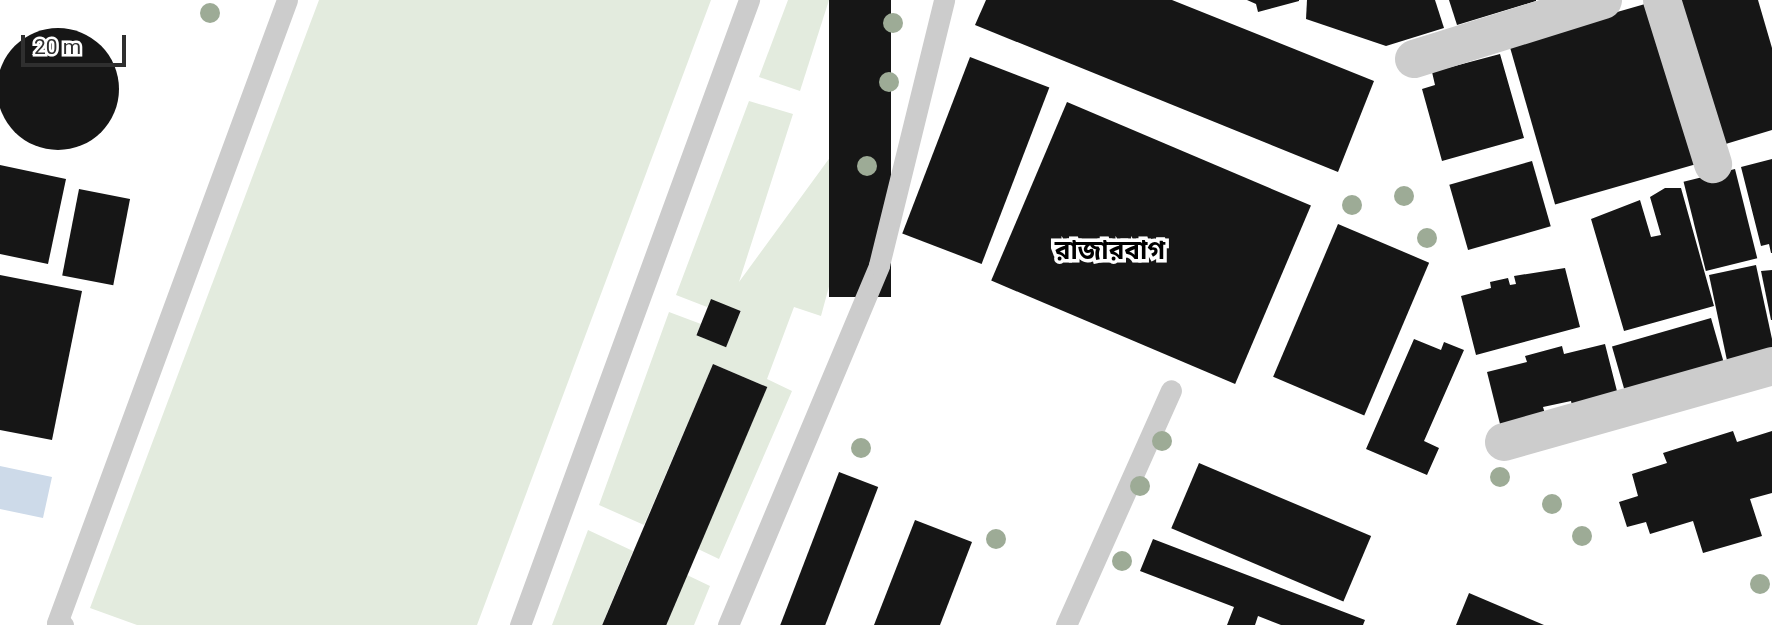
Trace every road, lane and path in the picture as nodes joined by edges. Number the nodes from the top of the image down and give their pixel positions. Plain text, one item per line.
1 (287, 0) edge
2 (749, 0) edge
3 (944, 0) edge
4 (1604, 0) edge
5 (1662, 0) edge
6 (1414, 59) dead end
7 (1713, 164) dead end
8 (1772, 366) edge
9 (1171, 390) dead end
10 (1504, 442) dead end
11 (62, 625) edge
12 (520, 625) edge
13 (728, 625) edge
14 (1066, 625) edge

1 - 11 lane
2 - 12 lane
3 - 13 lane
4 - 6 street
5 - 7 street
8 - 10 street
9 - 14 lane

